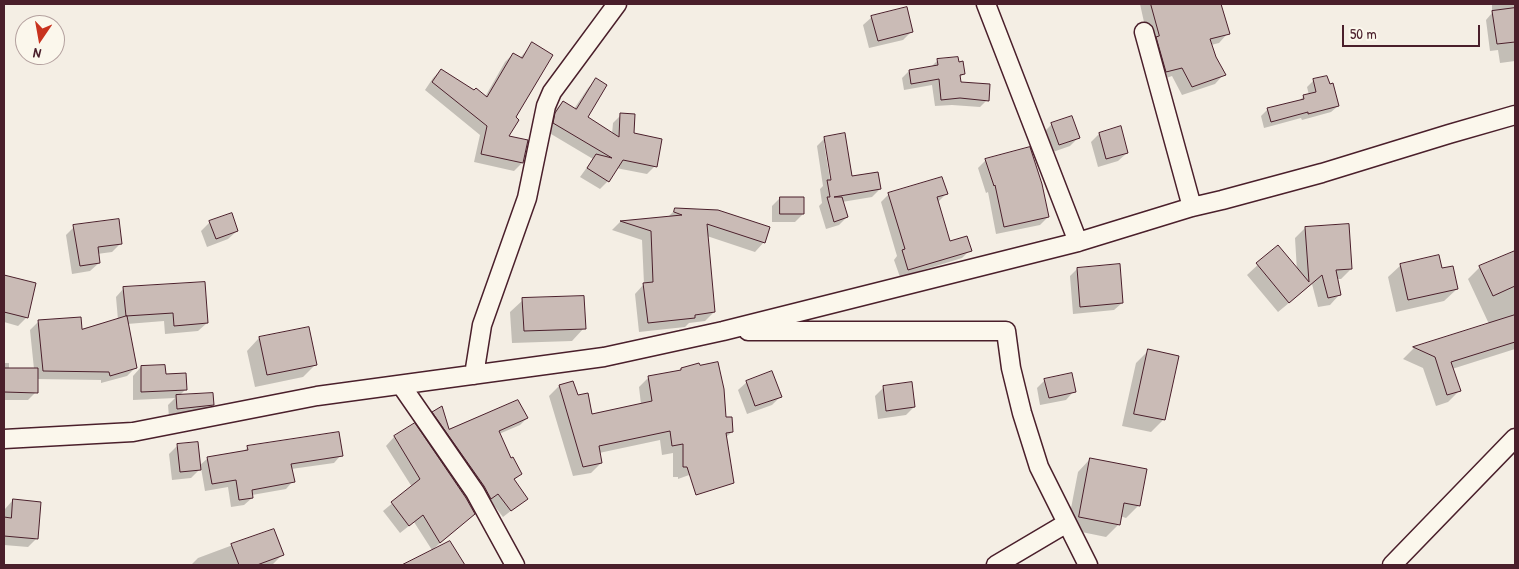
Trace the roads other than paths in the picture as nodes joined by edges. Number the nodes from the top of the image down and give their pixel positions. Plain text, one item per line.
1 (617, 4) edge
2 (986, 4) edge
3 (1144, 32) dead end
4 (1515, 116) edge
5 (1192, 207) junction
6 (1078, 242) junction
7 (722, 331) junction
8 (474, 375) junction
9 (401, 385) junction
10 (1515, 438) edge
11 (4, 439) edge
12 (1067, 523) junction
13 (515, 565) edge
14 (996, 565) edge
15 (1088, 565) edge
16 (1392, 565) edge

1 - 8 street
2 - 6 street
3 - 5 street
4 - 5 street
5 - 6 street
6 - 7 street
7 - 8 street
7 - 12 street
8 - 9 street
9 - 11 street
9 - 13 street
10 - 16 street
12 - 14 street
12 - 15 street

